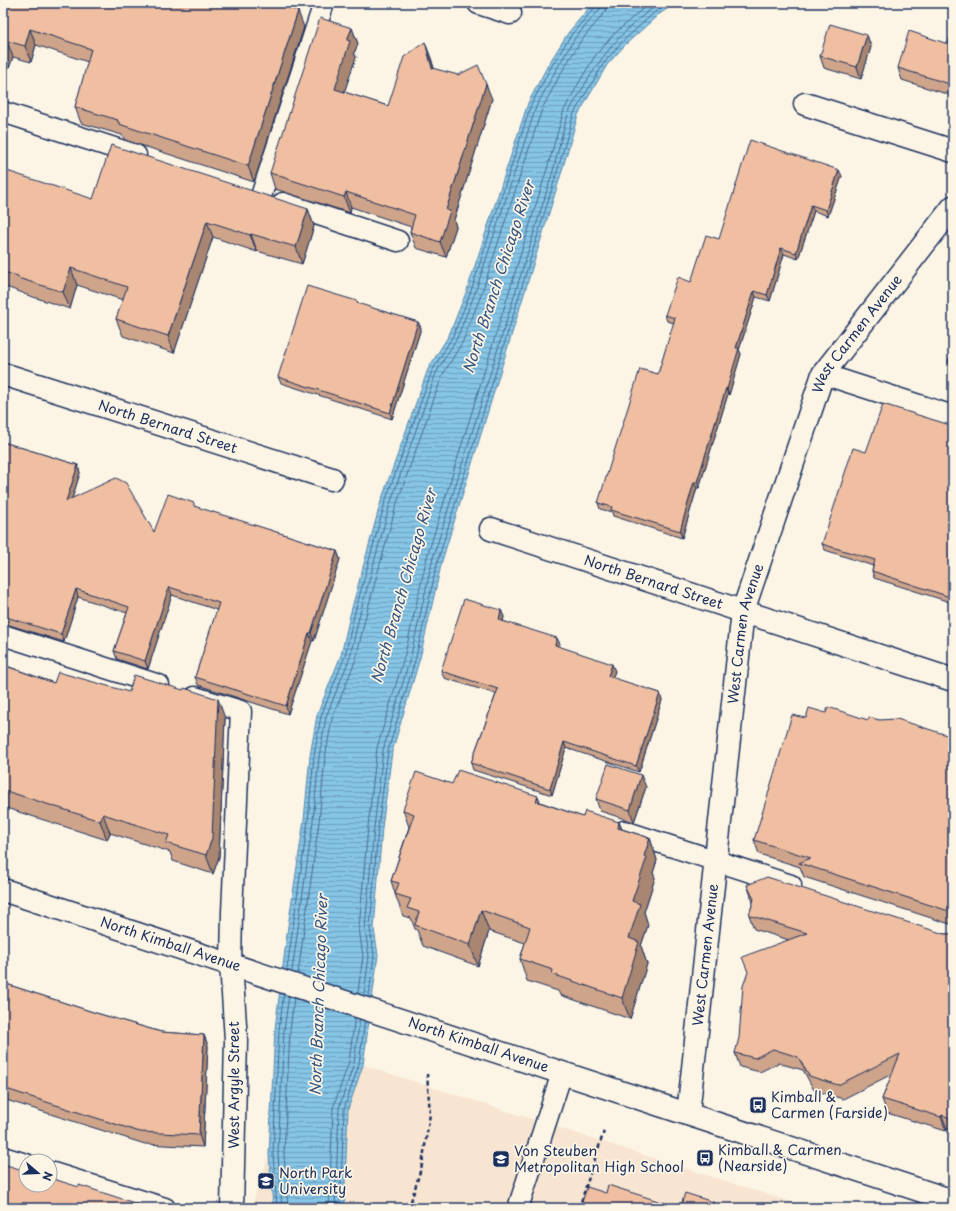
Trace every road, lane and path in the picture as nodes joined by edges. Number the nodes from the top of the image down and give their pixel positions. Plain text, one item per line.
1 (324, 3) edge
2 (479, 3) edge
3 (510, 13) dead end
4 (805, 104) dead end
5 (3, 112) edge
6 (953, 151) edge
7 (155, 161) edge
8 (953, 207) edge
9 (398, 240) dead end
10 (3, 374) edge
11 (823, 374) junction
12 (953, 416) edge
13 (332, 479) dead end
14 (491, 529) dead end
15 (743, 611) junction
16 (3, 635) edge
17 (953, 680) edge
18 (605, 825) edge
19 (716, 861) junction
20 (3, 890) edge
21 (809, 890) edge
22 (231, 963) junction
23 (562, 1073) junction
24 (427, 1074) dead end
25 (688, 1114) junction
26 (604, 1130) dead end
27 (3, 1157) edge
28 (18, 1162) edge
29 (58, 1175) edge
30 (953, 1201) edge
31 (165, 1208) edge
32 (232, 1208) edge
33 (408, 1208) edge
34 (518, 1208) edge
35 (579, 1208) edge

1 - 9 lane
2 - 3 street
4 - 6 street
5 - 7 lane
8 - 11 street, West Carmen Avenue
10 - 13 street, North Bernard Street
11 - 12 lane
11 - 15 street, West Carmen Avenue
14 - 15 street, North Bernard Street
15 - 17 street, North Bernard Street
15 - 19 street, West Carmen Avenue
16 - 22 lane
18 - 19 lane
19 - 21 lane
19 - 25 street, West Carmen Avenue
20 - 22 street, North Kimball Avenue
22 - 23 street, North Kimball Avenue
22 - 32 street, West Argyle Street
23 - 25 street, North Kimball Avenue
23 - 34 lane
24 - 33 path
25 - 30 street, North Kimball Avenue
26 - 35 path
27 - 28 lane
29 - 31 lane

